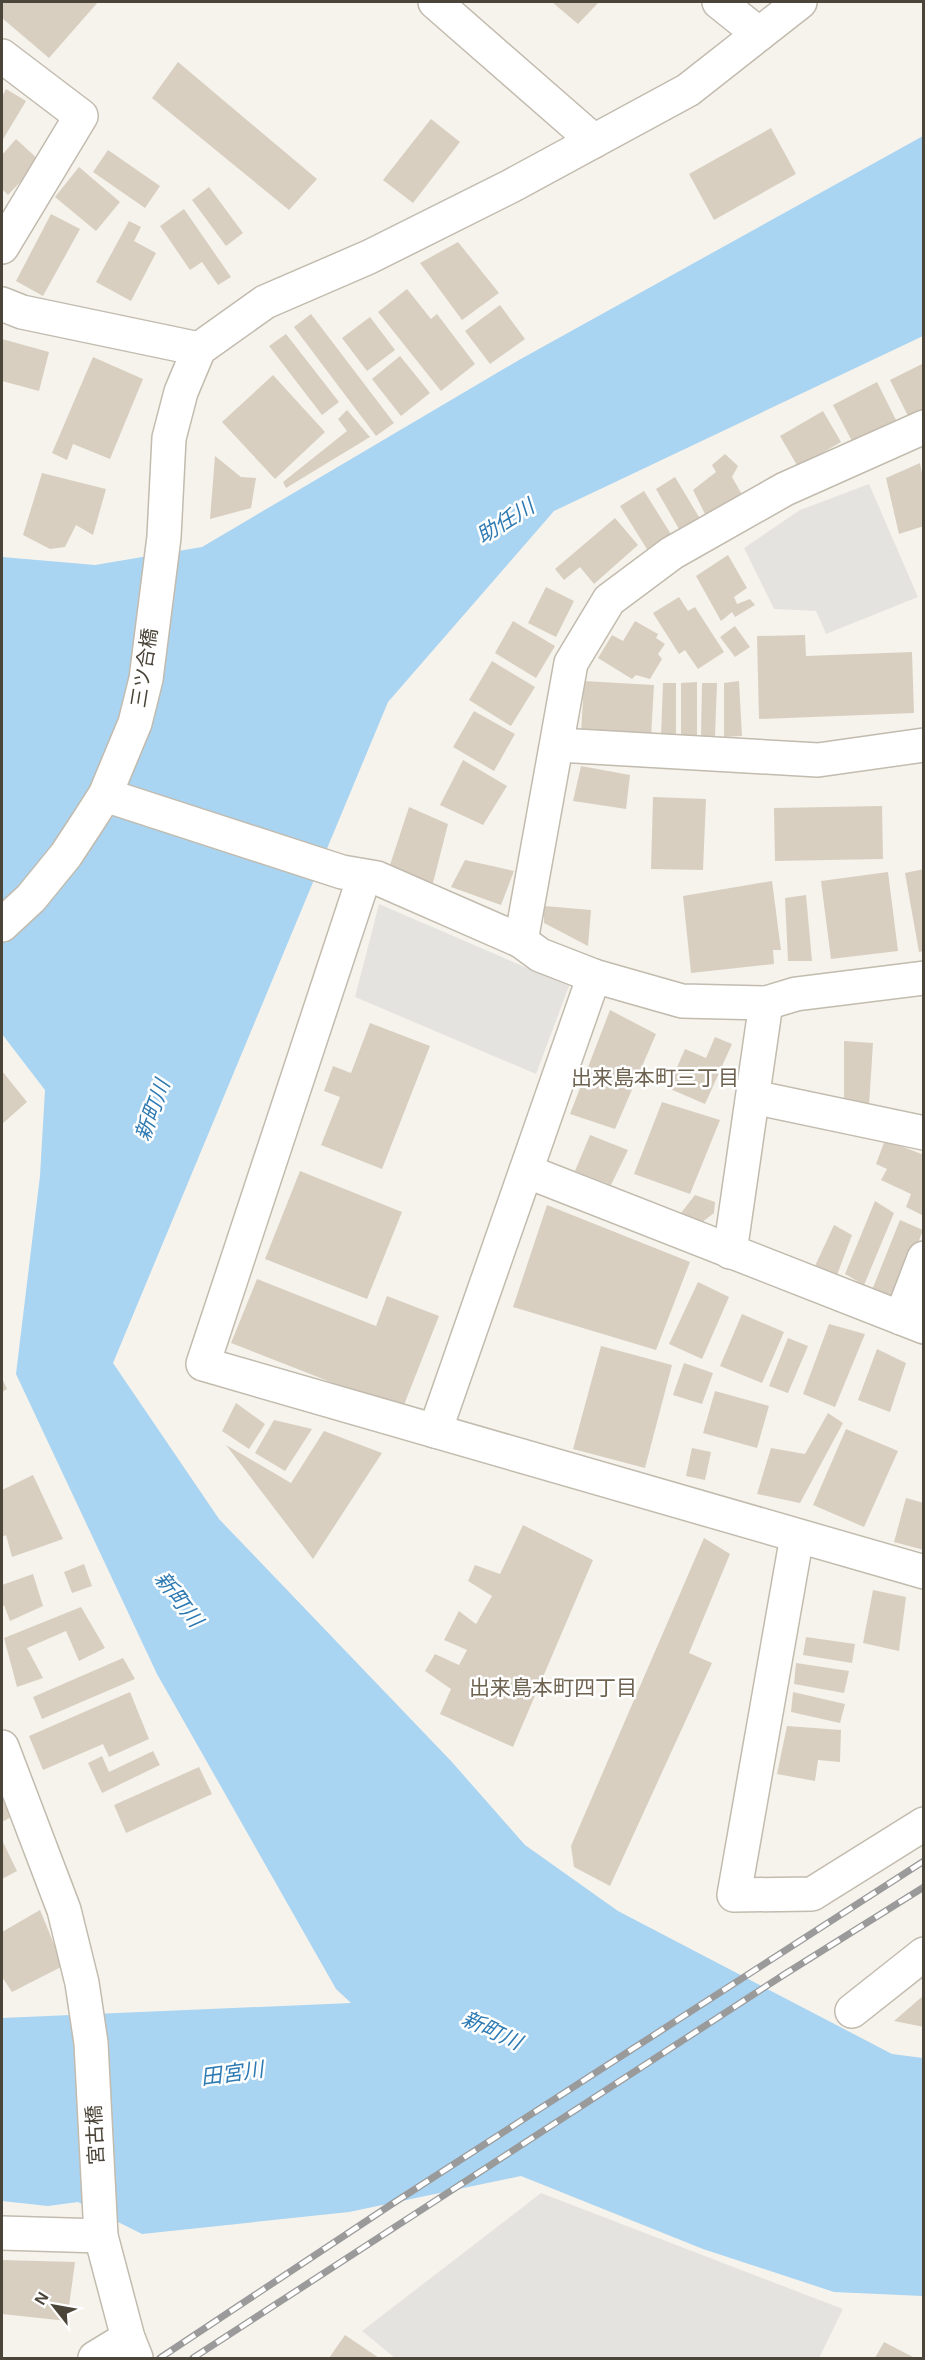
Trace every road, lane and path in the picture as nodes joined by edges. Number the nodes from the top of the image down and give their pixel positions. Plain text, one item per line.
1 (435, 2) edge
2 (719, 2) edge
3 (801, 2) edge
4 (759, 34) junction
5 (2, 56) edge
6 (594, 141) junction
7 (2, 246) edge
8 (2, 304) edge
9 (199, 349) junction
10 (924, 427) edge
11 (558, 745) junction
12 (924, 745) edge
13 (105, 795) junction
14 (353, 874) junction
15 (2, 926) edge
16 (521, 941) junction
17 (594, 976) junction
18 (924, 978) edge
19 (766, 1003) junction
20 (753, 1097) junction
21 (924, 1132) edge
22 (526, 1171) junction
23 (730, 1252) junction
24 (924, 1258) edge
25 (912, 1322) edge
26 (435, 1431) junction
27 (797, 1536) junction
28 (924, 1572) edge
29 (2, 1747) edge
30 (924, 1824) edge
31 (924, 1954) edge
32 (852, 2011) dead end
33 (100, 2232) junction
34 (2, 2233) edge
35 (132, 2348) edge
36 (95, 2358) edge

1 - 6 street
2 - 4 street
3 - 4 street
4 - 6 street
5 - 7 street
6 - 9 street
8 - 9 street
9 - 13 street, 三ツ合橋
10 - 11 street
11 - 12 street
11 - 16 street
13 - 14 street
13 - 15 street, 三ツ合橋
14 - 16 street
14 - 26 street
16 - 17 street
17 - 19 street
17 - 22 street
18 - 19 street
19 - 20 street
20 - 21 street
20 - 23 street
22 - 23 street
22 - 26 street
23 - 25 street
24 - 25 street
26 - 27 street
27 - 28 street
27 - 30 street
29 - 33 street, 宮古橋
31 - 32 street
33 - 34 street
33 - 35 street, 宮古橋
35 - 36 street

